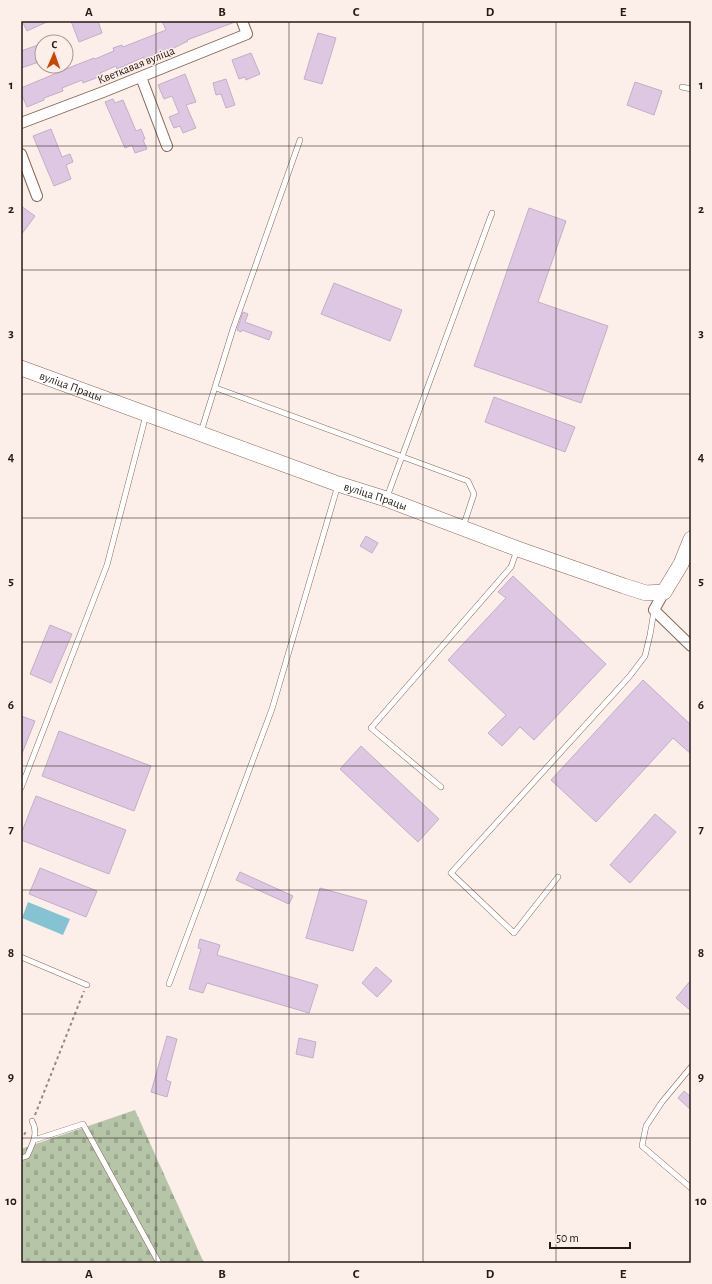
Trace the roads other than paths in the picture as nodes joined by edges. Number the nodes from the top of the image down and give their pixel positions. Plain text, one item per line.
1 (242, 21) edge
2 (141, 77) junction
3 (682, 87) dead end
4 (691, 89) edge
5 (21, 123) edge
6 (300, 140) dead end
7 (167, 146) dead end
8 (21, 154) edge
9 (36, 196) dead end
10 (492, 213) dead end
11 (21, 368) edge
12 (216, 388) junction
13 (147, 414) junction
14 (201, 433) junction
15 (401, 457) junction
16 (338, 484) junction
17 (386, 499) junction
18 (462, 528) junction
19 (691, 539) edge
20 (518, 549) junction
21 (664, 592) junction
22 (654, 610) junction
23 (691, 646) edge
24 (441, 787) dead end
25 (21, 788) edge
26 (558, 877) dead end
27 (21, 957) edge
28 (169, 984) dead end
29 (87, 985) road end
30 (691, 1067) edge
31 (32, 1122) road end
32 (34, 1140) junction
33 (21, 1158) edge
34 (691, 1188) edge
35 (159, 1263) edge

1 - 2 street, Кветкавая вуліца
2 - 5 street, Кветкавая вуліца
2 - 7 street
3 - 4 lane
6 - 12 lane
8 - 9 street
10 - 15 lane
11 - 13 street, вуліца Працы
12 - 14 lane
12 - 15 lane
13 - 14 street, вуліца Працы
13 - 25 lane
14 - 16 street, вуліца Працы
15 - 17 lane
15 - 18 lane
16 - 17 street, вуліца Працы
16 - 28 lane
17 - 18 street, вуліца Працы
18 - 20 street, вуліца Працы
19 - 21 street
20 - 21 street, вуліца Працы
20 - 24 lane
21 - 22 street
22 - 23 street
22 - 26 lane
27 - 29 lane
30 - 34 lane
31 - 32 lane
32 - 33 lane
32 - 35 lane

